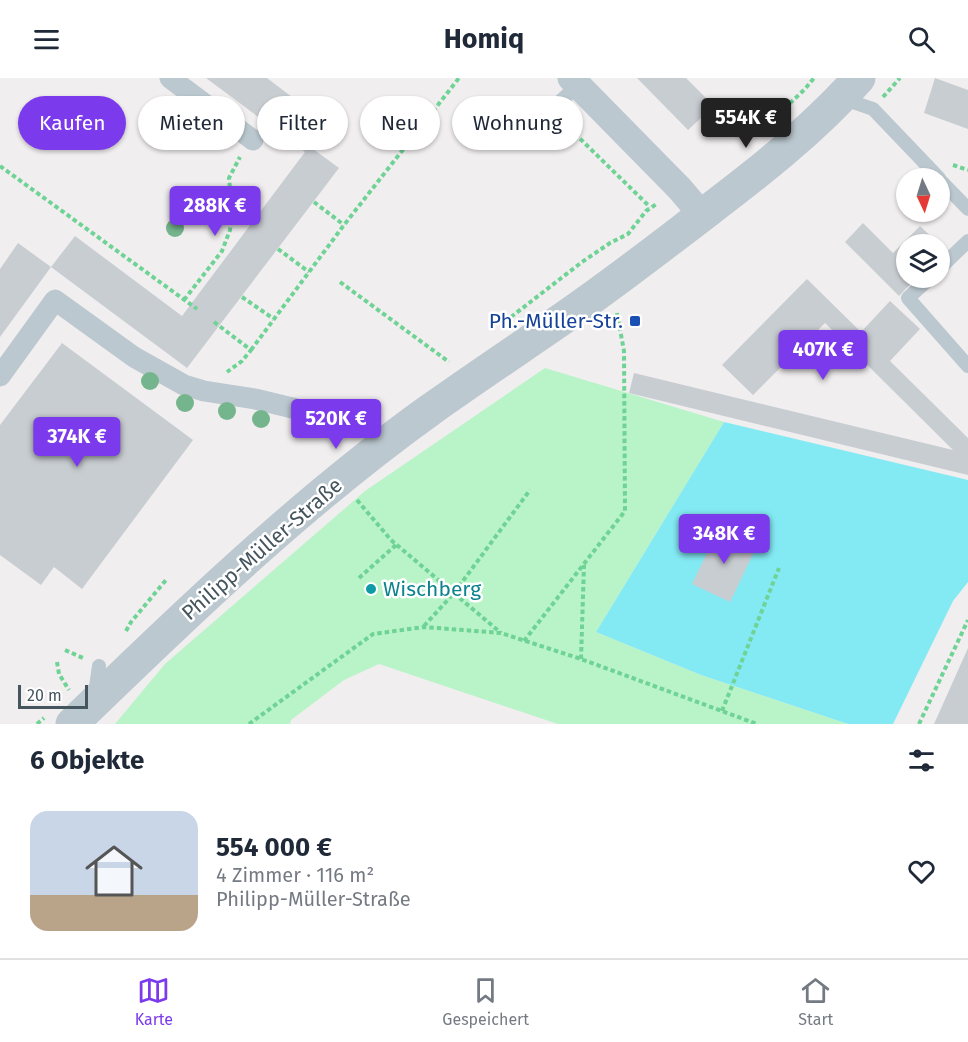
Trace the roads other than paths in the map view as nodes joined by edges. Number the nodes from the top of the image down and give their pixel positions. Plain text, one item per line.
1 (170, 78) edge
2 (574, 81) edge
3 (850, 88) edge
4 (562, 96) edge
5 (253, 141) dead end
6 (929, 168) edge
7 (950, 190) edge
8 (968, 209) edge
9 (702, 215) junction
10 (965, 251) edge
11 (950, 261) edge
12 (919, 288) edge
13 (968, 366) edge
14 (0, 376) edge
15 (309, 412) dead end
16 (99, 666) dead end
17 (79, 707) edge

1 - 5 street
2 - 4 lane
2 - 9 street
3 - 6 lane
3 - 9 street, Philipp-Müller-Straße
7 - 8 lane
9 - 17 street, Philipp-Müller-Straße
10 - 11 lane
12 - 13 lane
14 - 15 street
16 - 17 lane

